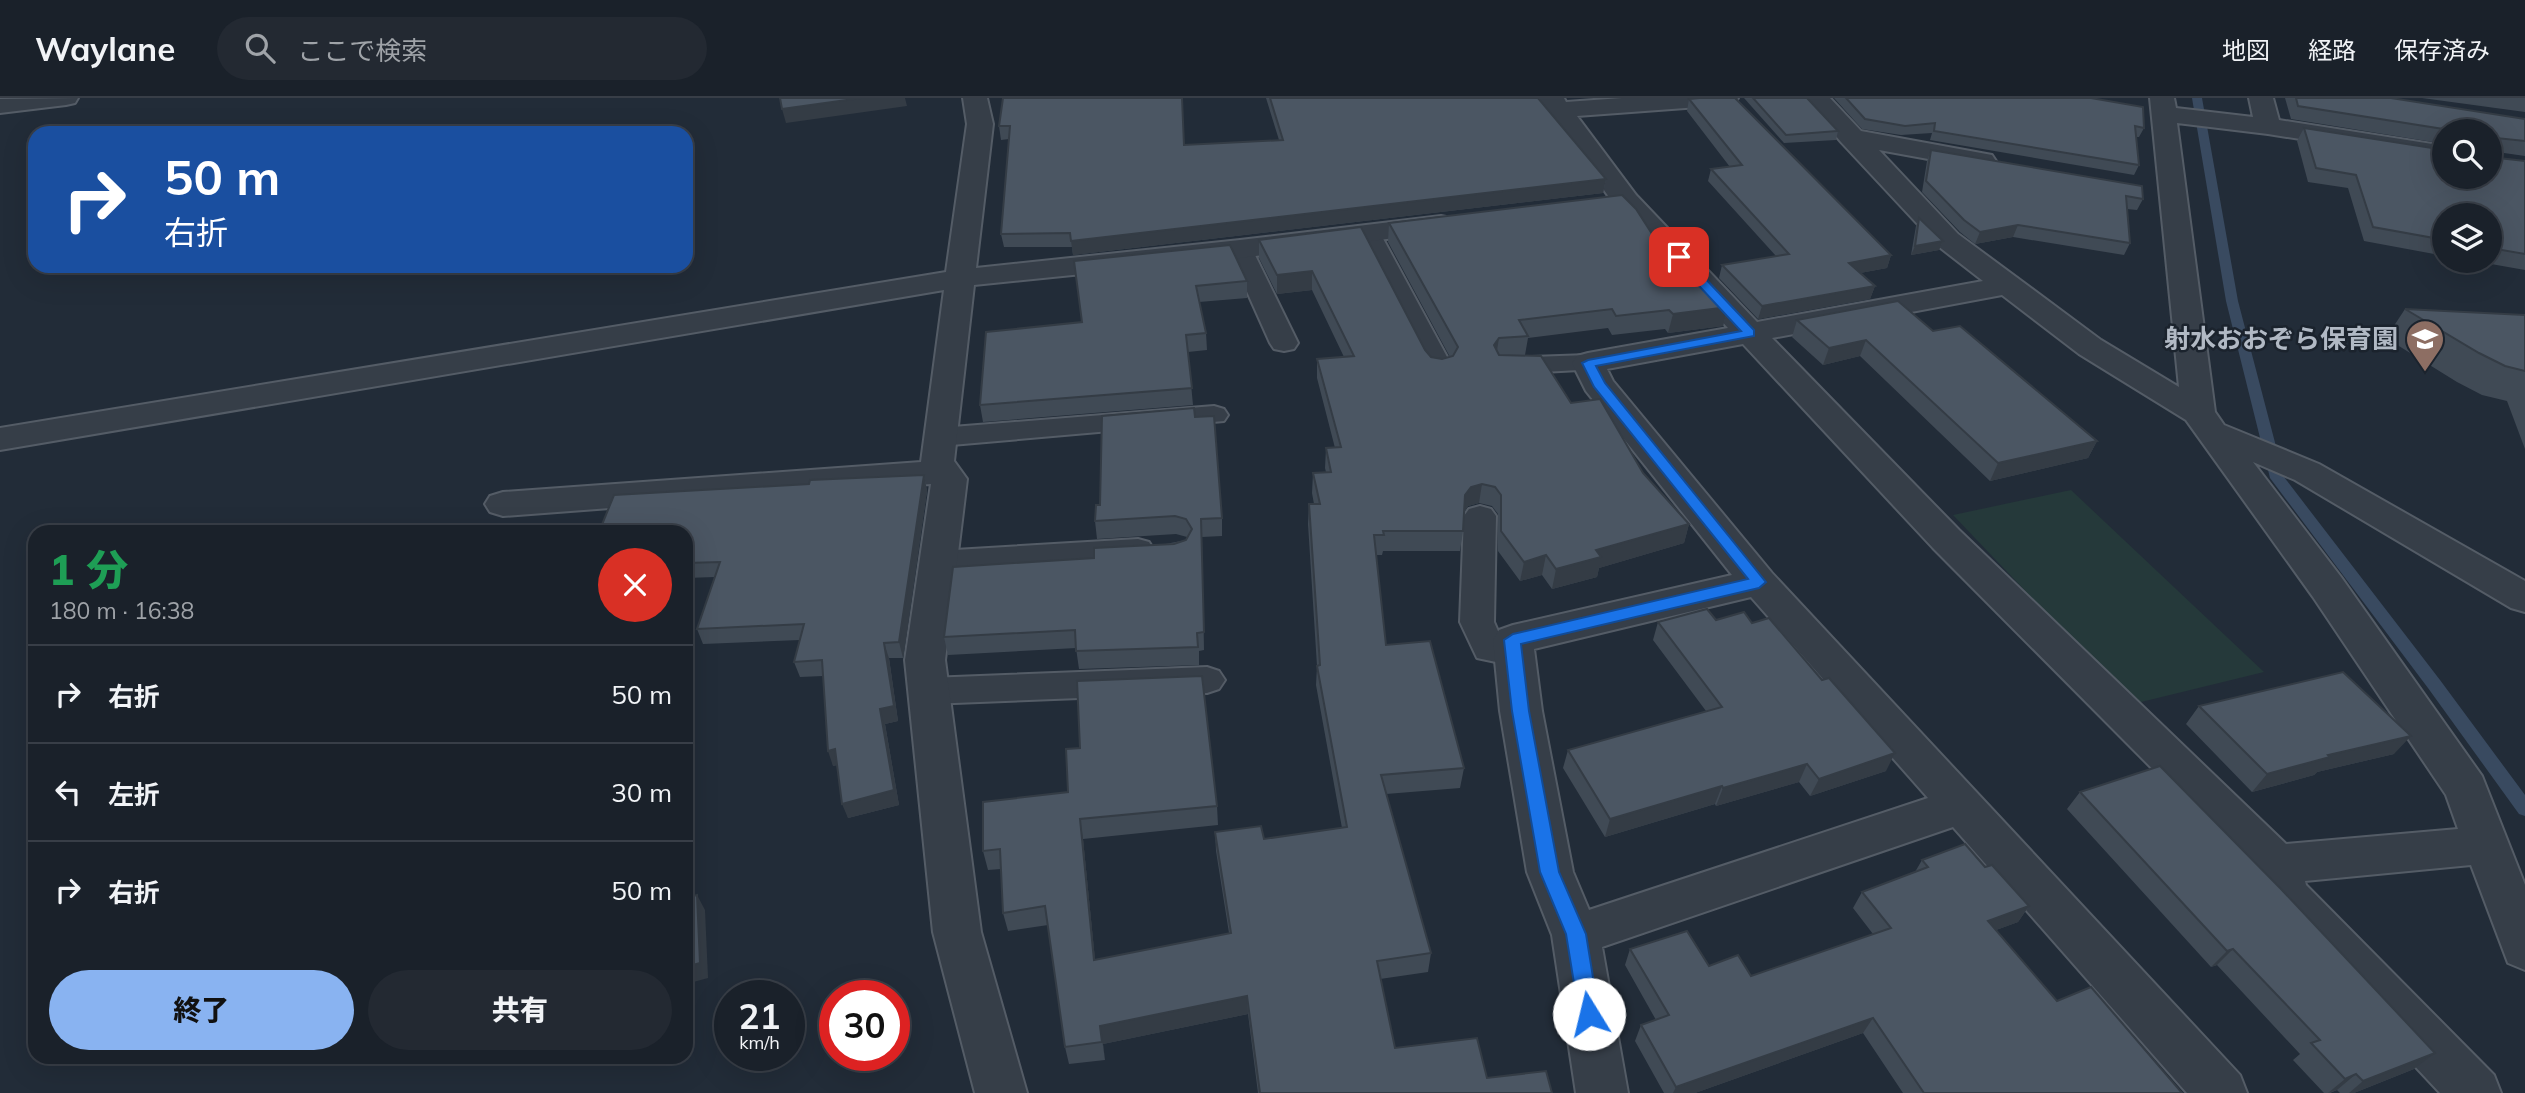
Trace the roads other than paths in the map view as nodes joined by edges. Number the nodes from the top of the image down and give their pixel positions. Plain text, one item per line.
1 (66, 98) edge
2 (975, 98) edge
3 (1726, 98) edge
4 (1816, 98) edge
5 (2261, 98) edge
6 (1555, 104) edge
7 (0, 106) edge
8 (2164, 109) edge
9 (2268, 126) junction
10 (1850, 137) junction
11 (2432, 152) edge
12 (2011, 165) edge
13 (1463, 221) edge
14 (1368, 233) junction
15 (1240, 249) junction
16 (961, 278) junction
17 (2008, 285) junction
18 (1750, 333) junction
19 (1284, 343) dead end
20 (1588, 363) junction
21 (1507, 366) edge
22 (1439, 368) edge
23 (1214, 415) edge
24 (2205, 422) junction
25 (0, 439) edge
26 (943, 455) junction
27 (503, 504) dead end
28 (1480, 516) dead end
29 (1161, 549) edge
30 (938, 562) junction
31 (1759, 582) junction
32 (2525, 598) edge
33 (1514, 653) junction
34 (1207, 680) dead end
35 (929, 691) junction
36 (1963, 805) junction
37 (2487, 845) junction
38 (2277, 864) junction
39 (1576, 934) junction
40 (2525, 948) edge
41 (1000, 1093) edge
42 (1602, 1093) edge
43 (2221, 1093) edge
44 (2475, 1093) edge

1 - 7 street
2 - 16 street
3 - 6 street
4 - 10 street
5 - 9 street
6 - 18 street
8 - 9 street
8 - 24 street
9 - 11 street
10 - 12 street
10 - 17 street
13 - 14 street
14 - 15 street
14 - 22 lane
15 - 16 street
15 - 19 lane
16 - 25 street
16 - 26 street
17 - 18 street
17 - 24 street
18 - 20 street
18 - 38 street
20 - 21 lane
20 - 31 street
23 - 26 lane
24 - 32 street
24 - 37 street
26 - 27 street
26 - 30 street
28 - 33 lane
29 - 30 lane
30 - 35 street
31 - 33 street
31 - 36 street
33 - 39 street
34 - 35 lane
35 - 41 street
36 - 39 street
36 - 43 street
37 - 38 street
37 - 40 street
38 - 44 street
39 - 42 street

